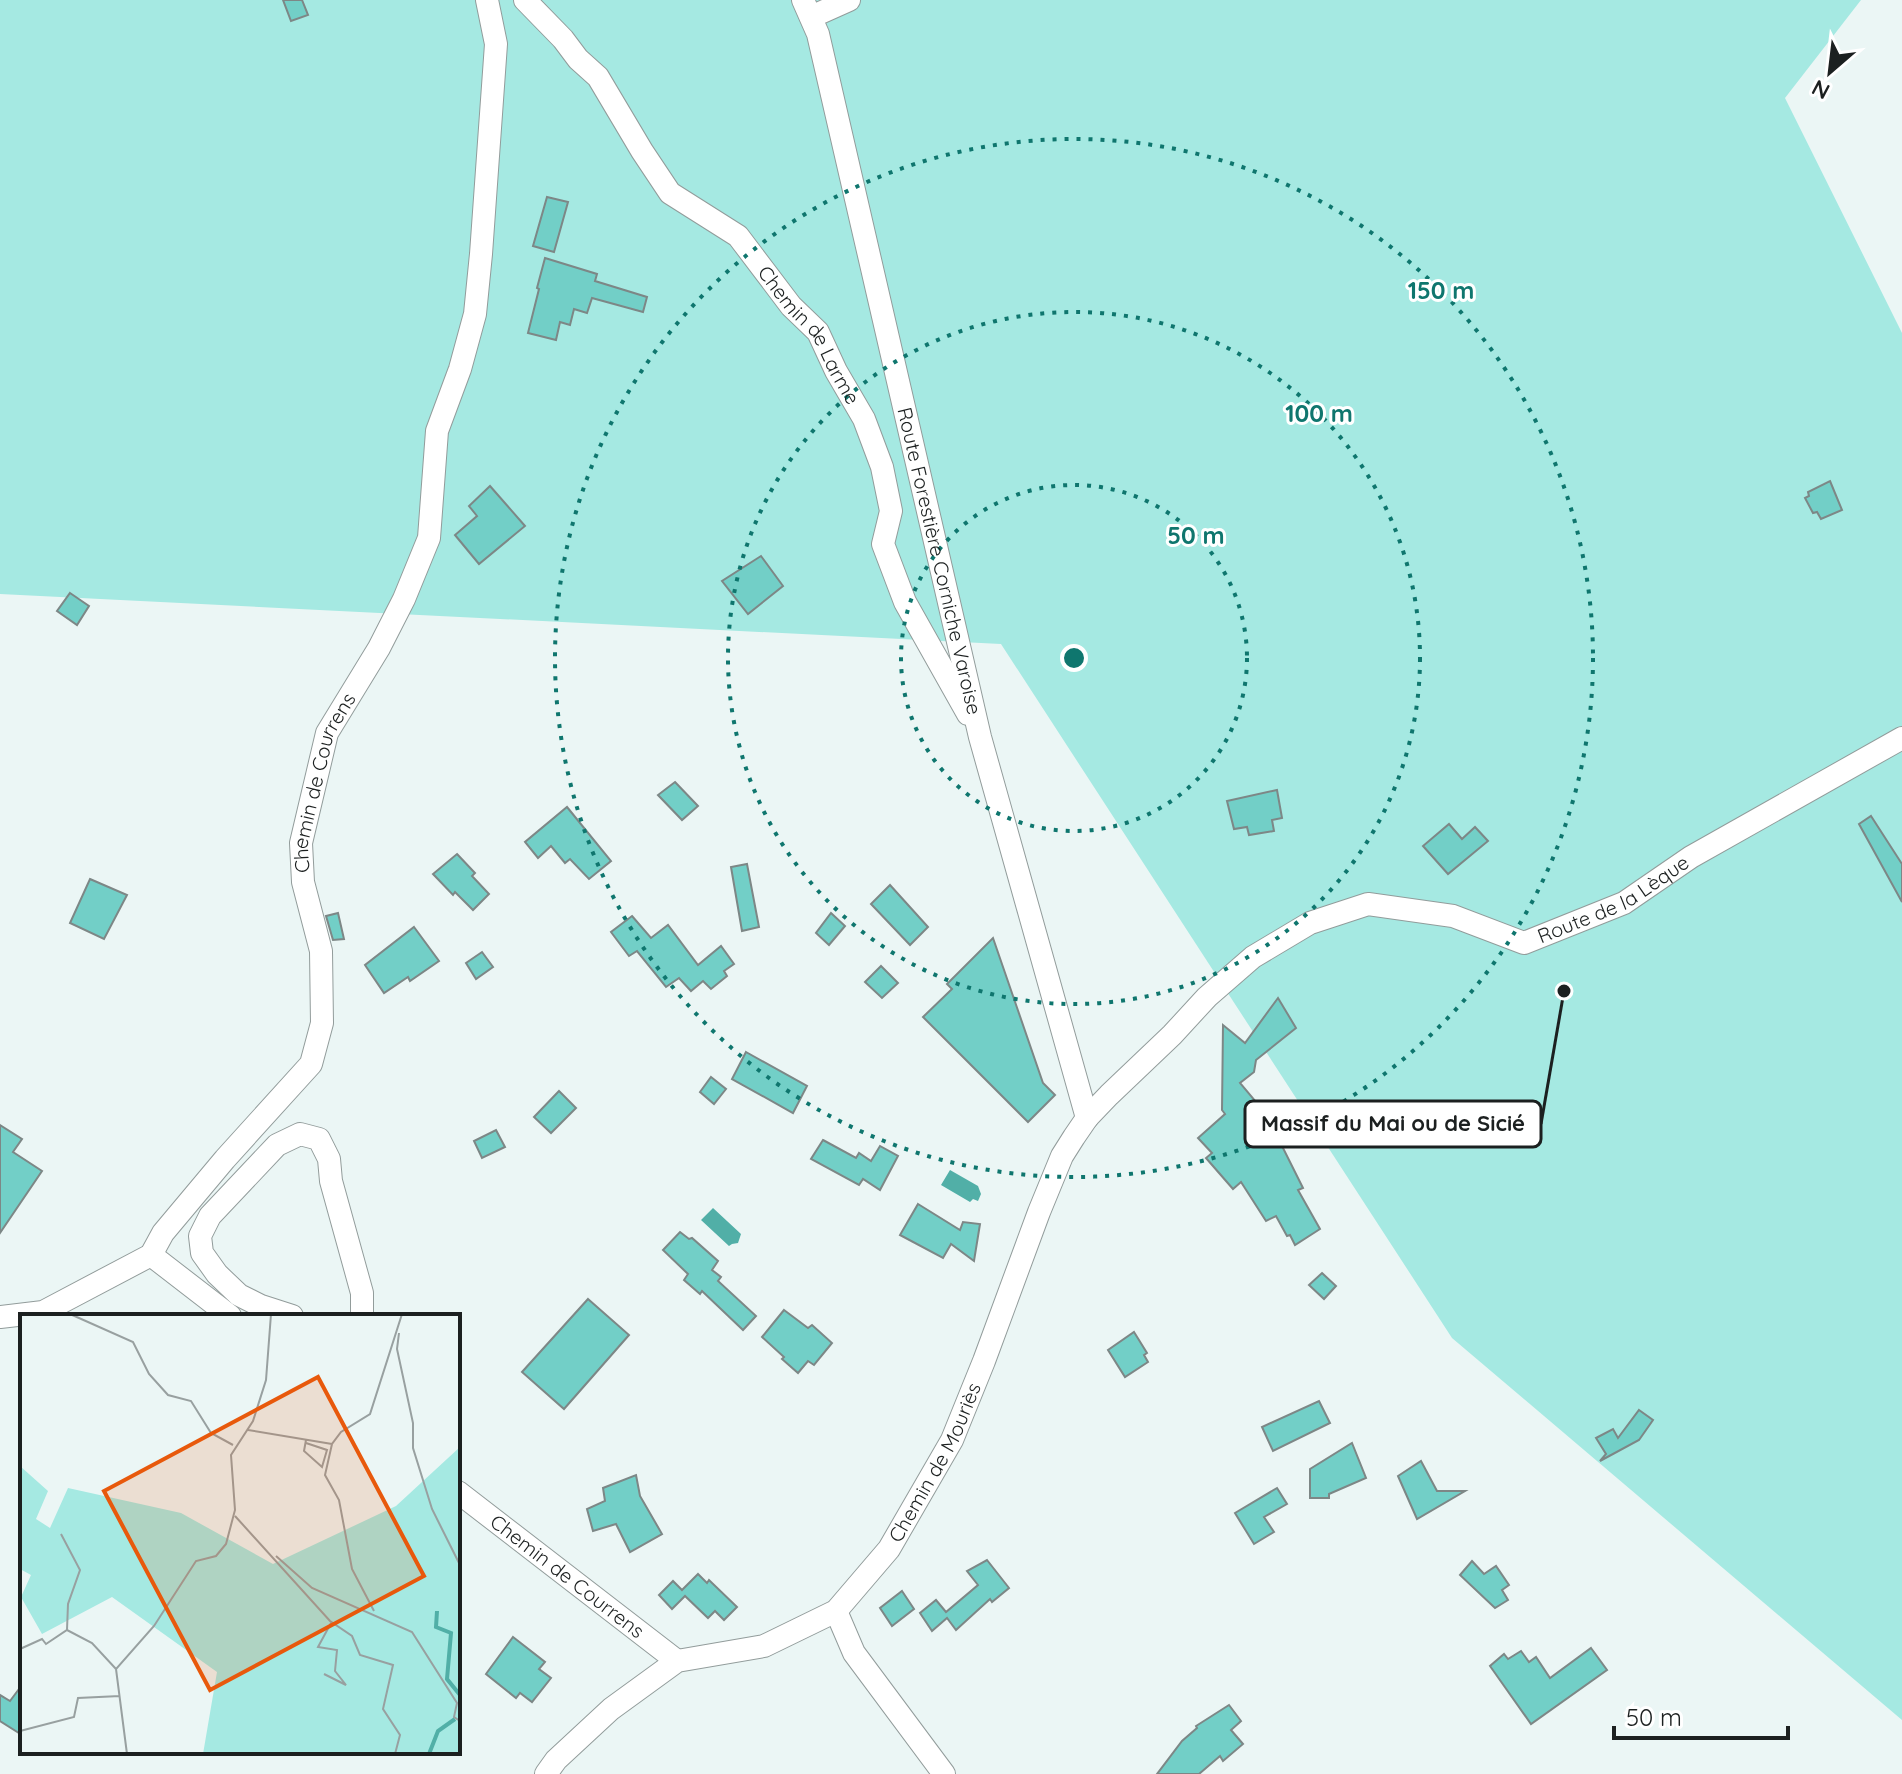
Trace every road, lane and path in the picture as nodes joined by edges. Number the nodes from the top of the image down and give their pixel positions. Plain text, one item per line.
1 (487, 0) edge
2 (525, 0) edge
3 (849, 0) edge
4 (807, 9) edge
5 (980, 737) junction
6 (1902, 738) edge
7 (1087, 1118) junction
8 (151, 1255) junction
9 (26, 1314) edge
10 (227, 1314) edge
11 (286, 1314) edge
12 (362, 1314) edge
13 (20, 1315) edge
14 (0, 1317) edge
15 (460, 1494) edge
16 (836, 1611) junction
17 (677, 1661) junction
18 (546, 1774) edge
19 (944, 1774) edge

1 - 8 street, Chemin de Courrens
2 - 5 street, Chemin de Larme
3 - 4 street
4 - 5 street, Route Forestière Corniche Varoise
5 - 7 street, Route Forestière Corniche Varoise
6 - 7 street, Route de la Lèque
7 - 16 street, Chemin de Mouriès
8 - 9 street, Chemin de Courrens
8 - 10 street
11 - 12 street
13 - 14 street, Chemin de Courrens
15 - 17 street, Chemin de Courrens
16 - 17 street
16 - 19 street
17 - 18 street

